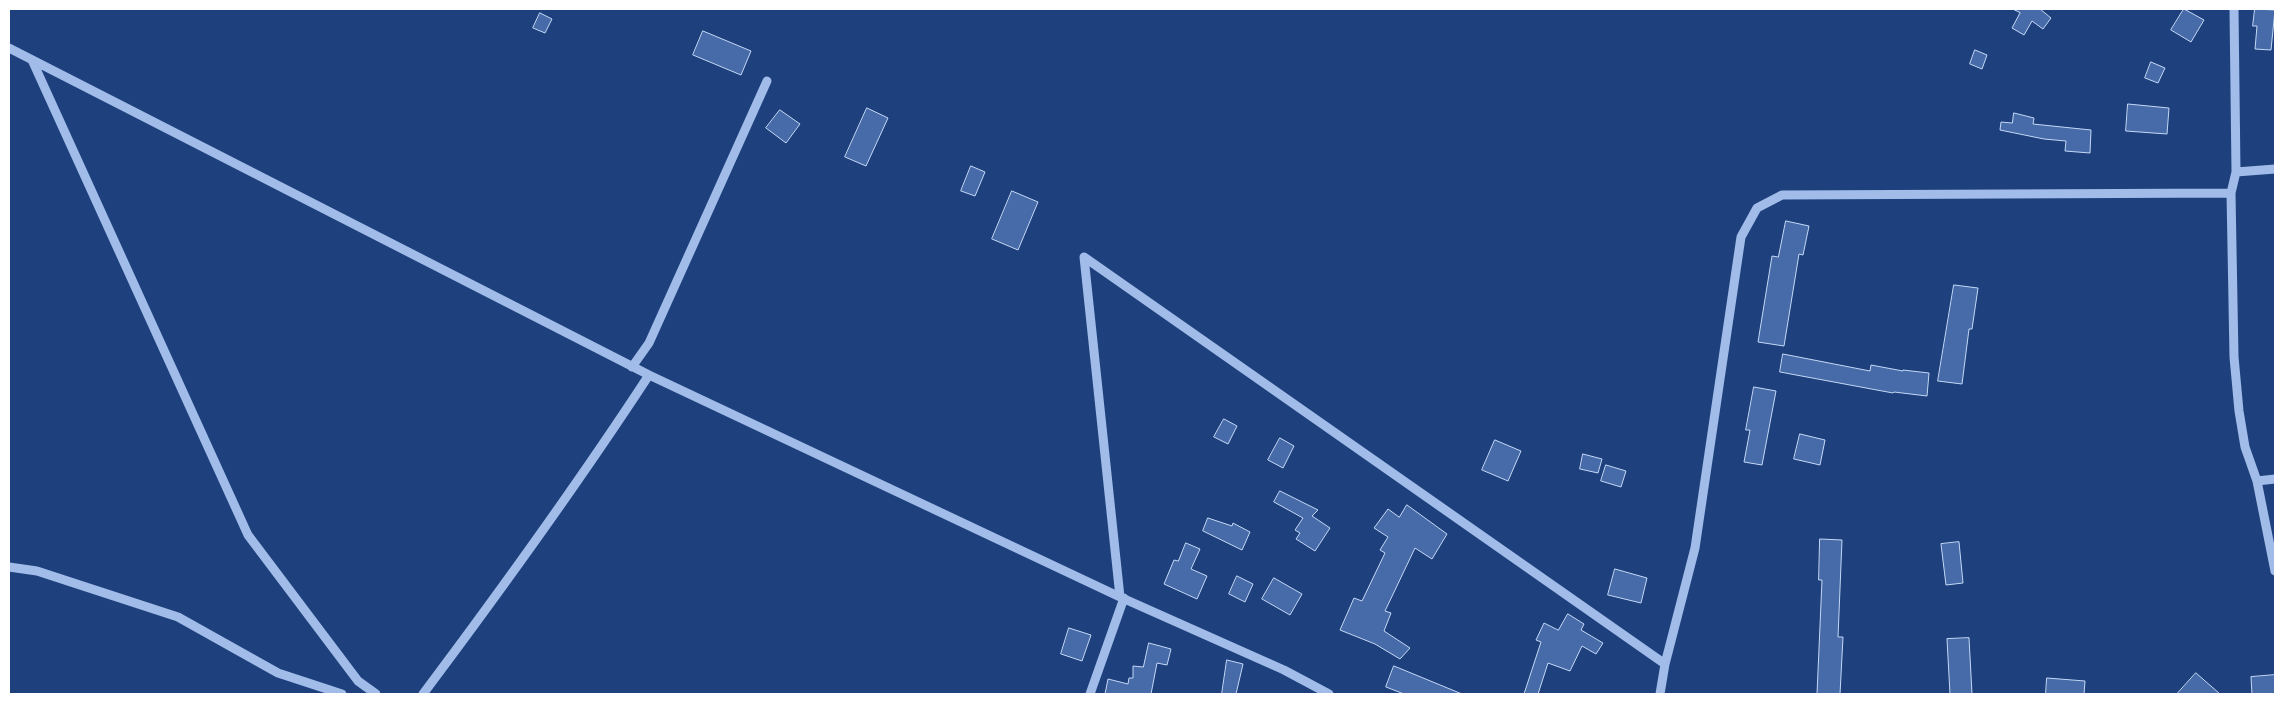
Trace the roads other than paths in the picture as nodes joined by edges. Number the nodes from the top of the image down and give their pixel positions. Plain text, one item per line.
1 (2234, 9) edge
2 (9, 48) edge
3 (32, 60) junction
4 (767, 81) dead end
5 (2275, 169) edge
6 (2236, 172) junction
7 (2231, 193) junction
8 (632, 367) junction
9 (649, 376) junction
10 (2275, 478) edge
11 (2257, 481) junction
12 (9, 567) edge
13 (2275, 571) edge
14 (1122, 597) junction
15 (1666, 664) junction
16 (342, 694) edge
17 (376, 694) edge
18 (423, 694) edge
19 (1090, 694) edge
20 (1329, 694) edge
21 (1660, 694) edge

1 - 6 street
2 - 3 street
3 - 8 street
3 - 17 street
4 - 8 street
5 - 6 street
6 - 7 street
7 - 11 street
7 - 15 street
8 - 9 street
9 - 14 street
9 - 18 street
10 - 11 street
11 - 13 street
12 - 16 street
14 - 15 street
14 - 19 street
14 - 20 street
15 - 21 street

